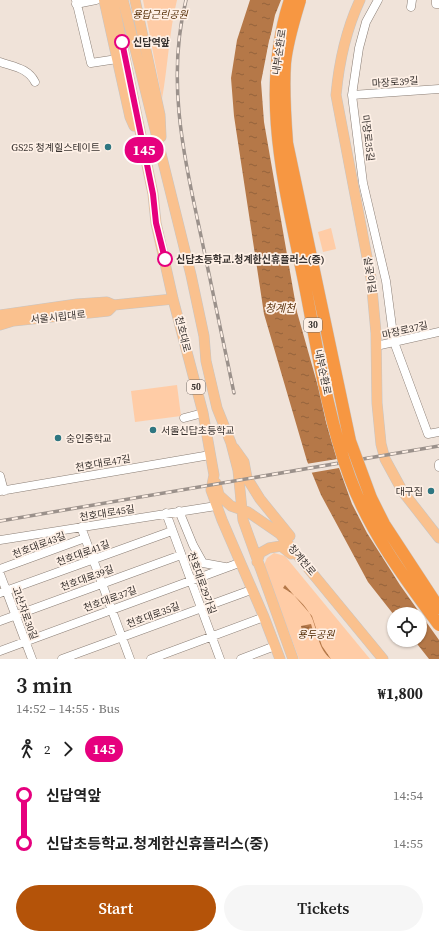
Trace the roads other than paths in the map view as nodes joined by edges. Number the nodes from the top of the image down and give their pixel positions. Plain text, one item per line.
1 (96, 0) edge
2 (104, 0) edge
3 (112, 0) edge
4 (123, 0) edge
5 (136, 0) edge
6 (290, 0) edge
7 (300, 0) edge
8 (360, 0) edge
9 (378, 0) edge
10 (76, 2) edge
11 (117, 59) junction
12 (0, 62) edge
13 (35, 82) dead end
14 (439, 89) edge
15 (352, 95) junction
16 (144, 150) junction
17 (161, 157) junction
18 (386, 281) junction
19 (372, 288) junction
20 (173, 299) junction
21 (114, 306) junction
22 (0, 315) edge
23 (0, 325) edge
24 (439, 332) edge
25 (394, 342) junction
26 (376, 346) junction
27 (203, 413) junction
28 (184, 418) dead end
29 (439, 432) edge
30 (231, 443) junction
31 (210, 455) junction
32 (214, 475) junction
33 (0, 476) edge
34 (2, 491) edge
35 (216, 506) junction
36 (241, 510) junction
37 (180, 511) junction
38 (166, 513) junction
39 (81, 527) junction
40 (172, 531) junction
41 (438, 536) edge
42 (85, 538) junction
43 (0, 540) edge
44 (181, 554) junction
45 (94, 560) junction
46 (257, 562) junction
47 (239, 563) junction
48 (226, 567) junction
49 (309, 568) junction
50 (0, 569) edge
51 (0, 574) edge
52 (191, 580) junction
53 (102, 583) junction
54 (251, 590) junction
55 (3, 592) edge
56 (201, 608) junction
57 (439, 608) edge
58 (111, 609) junction
59 (16, 616) junction
60 (264, 617) junction
61 (0, 621) edge
62 (439, 625) edge
63 (121, 637) junction
64 (211, 637) junction
65 (25, 641) junction
66 (275, 646) junction
67 (0, 651) edge
68 (32, 659) edge
69 (62, 659) edge
70 (130, 659) edge
71 (150, 659) edge
72 (220, 659) edge
73 (241, 659) edge
74 (280, 659) edge
75 (293, 659) edge
76 (383, 659) edge

1 - 10 street
2 - 11 main road
3 - 16 main road, 천호대로 / 50
4 - 17 main road, 천호대로
5 - 17 main road
6 - 62 highway, 내부순환로 / 30, bridge
7 - 57 highway, 내부순환로 / 30, bridge
8 - 19 main road, 살곶이길
9 - 15 street, 마장로35길
10 - 11 street
11 - 16 main road
12 - 13 street
14 - 15 street, 마장로39길
15 - 18 street, 마장로35길
16 - 20 main road, 천호대로 / 50
17 - 30 main road, 천호대로
18 - 19 street
18 - 25 street, 마장로35길
19 - 26 main road, 살곶이길
20 - 21 main road, 서울시립대로
20 - 27 main road, 천호대로 / 50
21 - 22 main road, 서울시립대로
21 - 23 main road, 서울시립대로
24 - 25 street, 마장로37길
25 - 26 street, 마장로37길
25 - 29 street, 마장로35길
26 - 41 main road, 살곶이길
27 - 28 street
27 - 31 main road, 천호대로 / 50
30 - 36 main road, 천호대로
30 - 49 main road
31 - 32 main road, 천호대로 / 50
31 - 34 street, 천호대로47길
32 - 35 main road, 천호대로
32 - 36 main road, 청계천로
33 - 34 street
35 - 37 street, 천호대로45길
35 - 47 main road, 천호대로
36 - 46 main road, 천호대로
36 - 49 main road, 청계천로
37 - 38 street, 천호대로45길
37 - 48 street, 천호대로37길
38 - 39 street, 천호대로45길
38 - 40 street, 천호대로29가길
39 - 42 street
39 - 43 street, 천호대로45길
40 - 44 street, 천호대로29가길
40 - 45 street, 천호대로41길
42 - 45 street
42 - 50 street, 천호대로43길
44 - 52 street, 천호대로29가길
44 - 53 street, 천호대로39길
45 - 53 street
45 - 55 street, 천호대로41길
46 - 49 main road
46 - 75 main road, 천호대로
47 - 48 street, 천호대로37길
47 - 54 main road, 천호대로
48 - 52 street, 천호대로37길
49 - 76 main road, 청계천로
51 - 55 street, 고산자로30길
52 - 56 street, 천호대로29가길
52 - 58 street, 천호대로37길
53 - 58 street
53 - 59 street, 천호대로39길
54 - 56 street, 천호대로35길
54 - 60 main road, 천호대로
55 - 59 street, 고산자로30길
56 - 63 street, 천호대로35길
56 - 64 street, 천호대로29가길
58 - 63 street
58 - 65 street, 천호대로37길
59 - 61 street, 천호대로39길
59 - 65 street, 고산자로30길
60 - 64 street
60 - 66 main road, 천호대로
63 - 69 street, 천호대로35길
63 - 70 street
64 - 71 street
64 - 72 street, 천호대로29가길
65 - 67 street, 천호대로37길
65 - 68 street, 고산자로30길
66 - 73 street
66 - 74 main road, 천호대로

